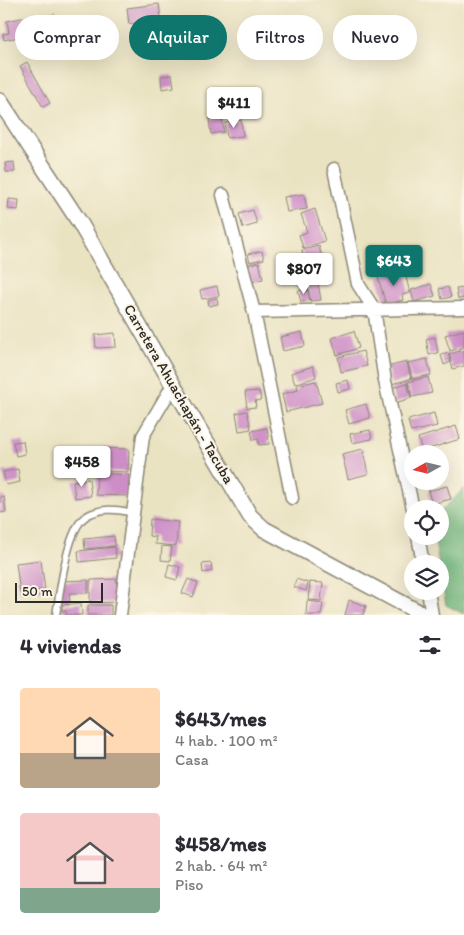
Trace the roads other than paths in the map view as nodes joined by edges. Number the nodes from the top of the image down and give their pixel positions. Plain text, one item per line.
1 (0, 101) edge
2 (334, 170) dead end
3 (223, 194) dead end
4 (464, 308) edge
5 (374, 309) junction
6 (254, 312) junction
7 (173, 385) junction
8 (292, 498) dead end
9 (411, 500) edge
10 (133, 513) junction
11 (430, 600) edge
12 (56, 615) edge
13 (120, 615) edge
14 (424, 615) edge
15 (432, 615) edge

1 - 7 street, Carretera Ahuachapán - Tacuba
2 - 5 street
3 - 6 street
4 - 5 street
5 - 6 street
5 - 9 street
6 - 8 street
7 - 10 street
7 - 14 street, Carretera Ahuachapán - Tacuba
10 - 12 lane
10 - 13 street
11 - 15 street

